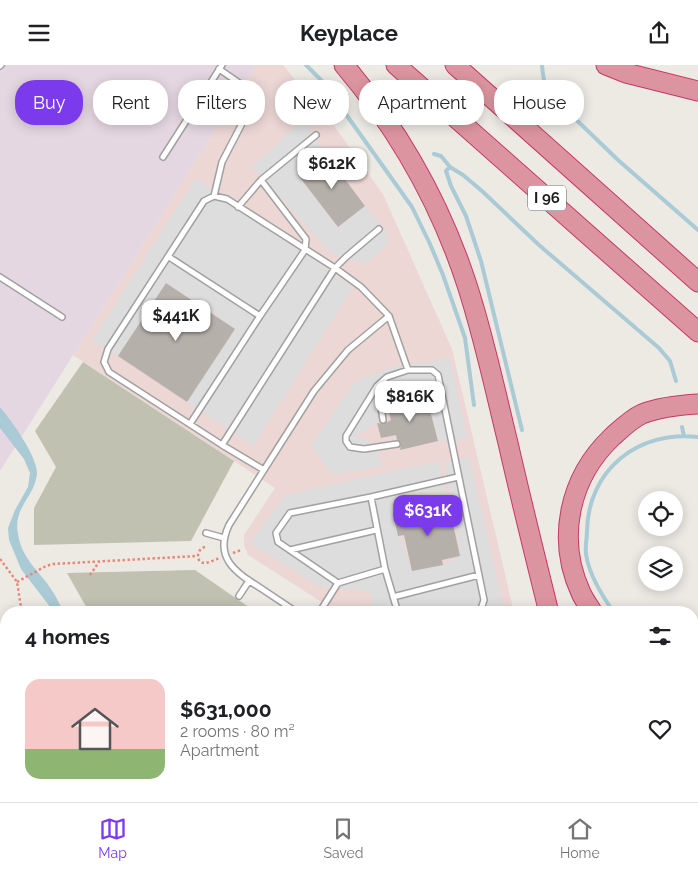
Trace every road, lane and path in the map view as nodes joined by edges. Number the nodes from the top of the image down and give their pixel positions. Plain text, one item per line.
1 (344, 65) edge
2 (396, 65) edge
3 (455, 65) edge
4 (606, 65) edge
5 (221, 67) edge
6 (698, 91) edge
7 (316, 135) dead end
8 (163, 157) dead end
9 (262, 180) junction
10 (214, 196) junction
11 (238, 207) junction
12 (379, 229) dead end
13 (305, 250) junction
14 (169, 257) junction
15 (335, 268) junction
16 (0, 277) edge
17 (698, 282) edge
18 (260, 316) junction
19 (389, 316) junction
20 (62, 317) dead end
21 (698, 332) edge
22 (408, 370) junction
23 (378, 386) junction
24 (698, 404) edge
25 (383, 420) dead end
26 (190, 424) junction
27 (396, 444) dead end
28 (222, 445) junction
29 (264, 470) junction
30 (458, 477) junction
31 (371, 497) junction
32 (376, 530) junction
33 (206, 533) dead end
34 (224, 538) junction
35 (205, 547) dead end
36 (241, 550) dead end
37 (290, 550) junction
38 (198, 556) junction
39 (226, 556) junction
40 (0, 559) edge
41 (99, 562) junction
42 (385, 569) junction
43 (90, 575) dead end
44 (479, 575) junction
45 (249, 581) junction
46 (17, 582) junction
47 (338, 583) junction
48 (239, 596) dead end
49 (393, 597) junction
50 (21, 606) edge
51 (287, 606) edge
52 (323, 606) edge
53 (396, 606) edge
54 (482, 606) edge
55 (547, 606) edge
56 (589, 606) edge

1 - 55 highway
2 - 21 highway, I 96
3 - 17 highway, I 96
4 - 6 highway
5 - 8 lane
5 - 10 lane
7 - 9 lane
9 - 11 lane
9 - 13 lane
10 - 11 lane
10 - 14 lane
11 - 13 lane
12 - 15 lane
13 - 15 lane
13 - 18 lane
14 - 18 lane
14 - 26 lane
15 - 19 lane
15 - 28 lane
16 - 20 lane
18 - 26 lane
19 - 22 lane
19 - 29 lane
22 - 23 lane
22 - 30 lane
23 - 25 lane
23 - 27 lane
24 - 56 highway
26 - 28 lane
28 - 29 lane
29 - 34 lane
30 - 31 lane
30 - 44 lane
31 - 32 lane
31 - 37 lane
32 - 37 lane
32 - 42 lane
33 - 34 lane
34 - 39 lane
35 - 38 path
36 - 39 path
37 - 47 lane
38 - 39 path
38 - 41 path
39 - 45 lane
40 - 46 path
41 - 43 path
41 - 46 path
42 - 47 lane
42 - 49 lane
44 - 49 lane
44 - 54 lane
45 - 48 lane
45 - 51 lane
46 - 50 path
47 - 52 lane
49 - 53 lane

